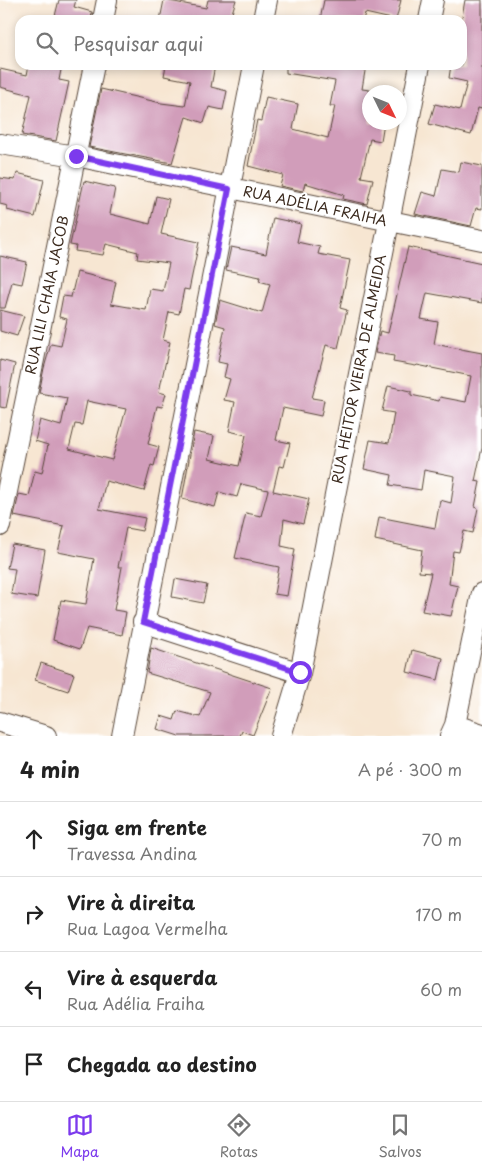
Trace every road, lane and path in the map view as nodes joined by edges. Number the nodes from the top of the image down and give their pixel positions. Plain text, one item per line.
1 (107, 0) edge
2 (267, 0) edge
3 (433, 0) edge
4 (104, 15) edge
5 (264, 15) edge
6 (430, 15) edge
7 (93, 70) edge
8 (253, 70) edge
9 (419, 70) edge
10 (0, 144) edge
11 (76, 156) junction
12 (229, 189) junction
13 (387, 221) junction
14 (482, 240) edge
15 (0, 526) edge
16 (482, 593) edge
17 (143, 622) junction
18 (300, 672) junction
19 (0, 722) edge
20 (452, 731) edge
21 (482, 734) edge
22 (46, 736) edge
23 (122, 736) edge
24 (281, 736) edge

1 - 4 street
2 - 5 street
3 - 6 street
7 - 11 street, RUA LILI CHAIA JACOB
8 - 12 street
9 - 13 street, RUA HEITOR VIEIRA DE ALMEIDA
10 - 11 street, RUA ADÉLIA FRAIHA
11 - 12 street, RUA ADÉLIA FRAIHA
11 - 15 street, RUA LILI CHAIA JACOB
12 - 13 street, RUA ADÉLIA FRAIHA
12 - 17 street
13 - 14 street, RUA ADÉLIA FRAIHA
13 - 18 street, RUA HEITOR VIEIRA DE ALMEIDA
16 - 20 street
17 - 18 street
17 - 23 street
18 - 24 street, RUA HEITOR VIEIRA DE ALMEIDA
19 - 22 street
20 - 21 street

